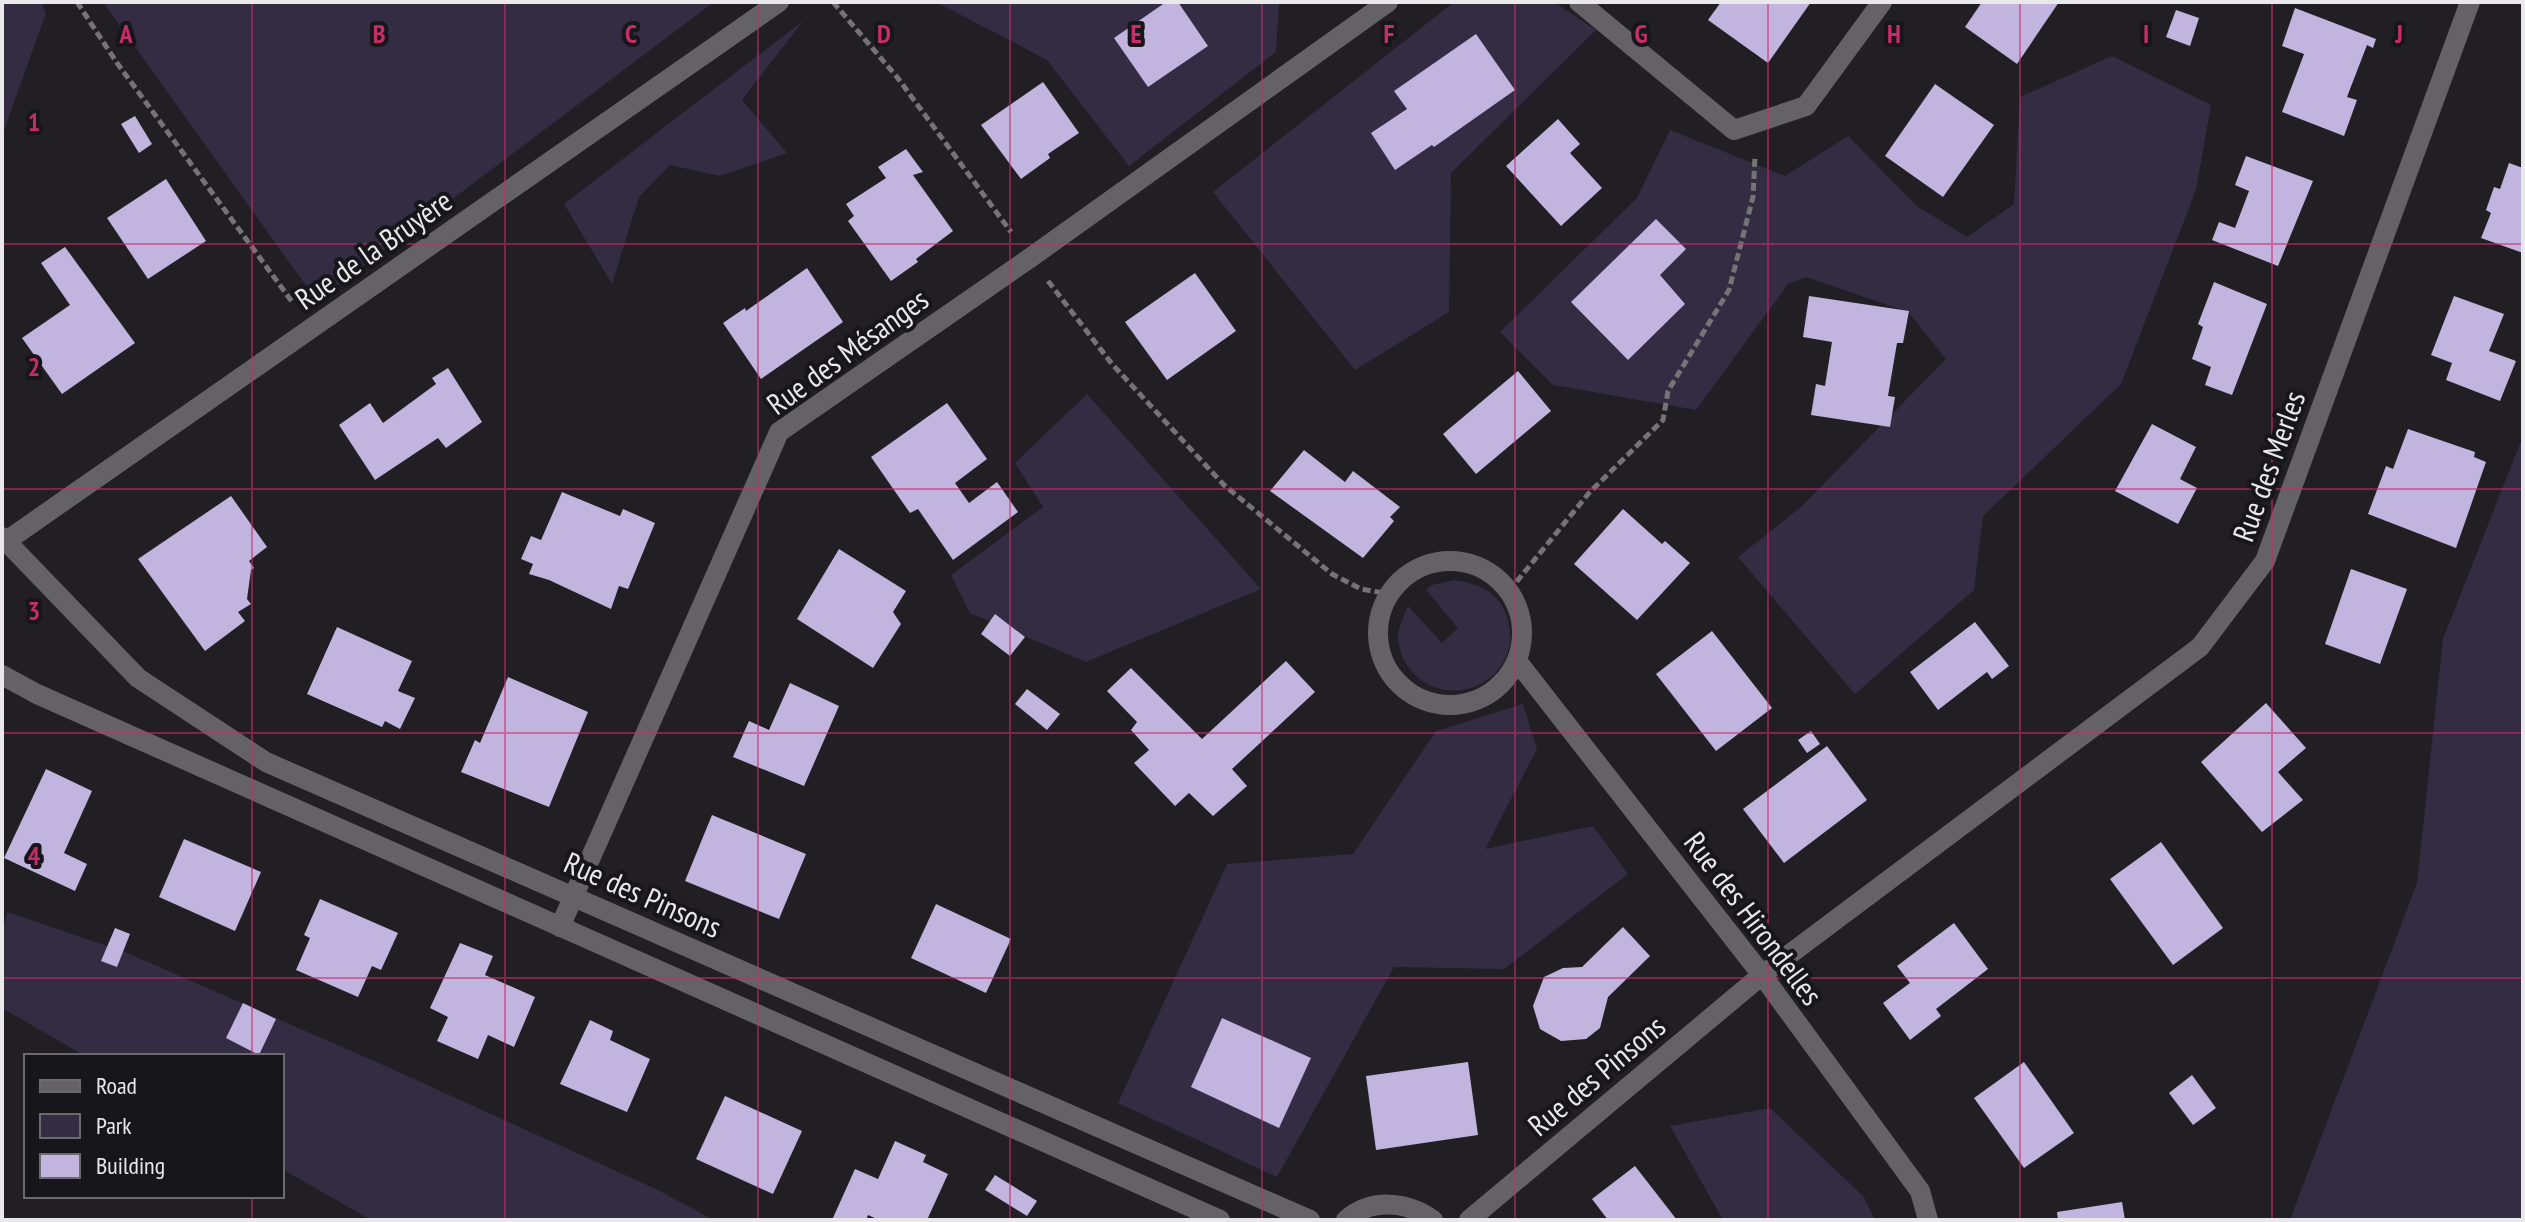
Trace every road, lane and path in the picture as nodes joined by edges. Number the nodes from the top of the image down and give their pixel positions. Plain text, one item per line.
1 (77, 2) edge
2 (779, 2) edge
3 (833, 2) edge
4 (1388, 2) edge
5 (1579, 2) edge
6 (1882, 2) edge
7 (2470, 2) edge
8 (1758, 122) junction
9 (1030, 258) junction
10 (311, 328) junction
11 (4, 541) edge
12 (1509, 591) junction
13 (1389, 594) junction
14 (1517, 661) junction
15 (2, 675) edge
16 (573, 896) junction
17 (560, 927) junction
18 (1762, 975) junction
19 (1220, 1220) edge
20 (1310, 1220) edge
21 (1346, 1220) edge
22 (1433, 1220) edge
23 (1469, 1220) edge
24 (1928, 1220) edge

1 - 10 path
2 - 10 street, Rue de la Bruyère
3 - 9 path
4 - 9 street, Rue des Mésanges
5 - 8 street
6 - 8 street
7 - 18 street, Rue des Merles
8 - 12 path
9 - 13 path
9 - 16 street, Rue des Mésanges
10 - 11 street, Rue de la Bruyère
11 - 16 street, Rue des Pinsons
12 - 13 street
12 - 14 street
13 - 14 street
14 - 18 street, Rue des Hirondelles
15 - 17 street
16 - 17 street, Rue des Mésanges
16 - 20 street, Rue des Pinsons
17 - 19 street
18 - 23 street, Rue des Pinsons
18 - 24 street, Rue des Hirondelles
21 - 22 street

